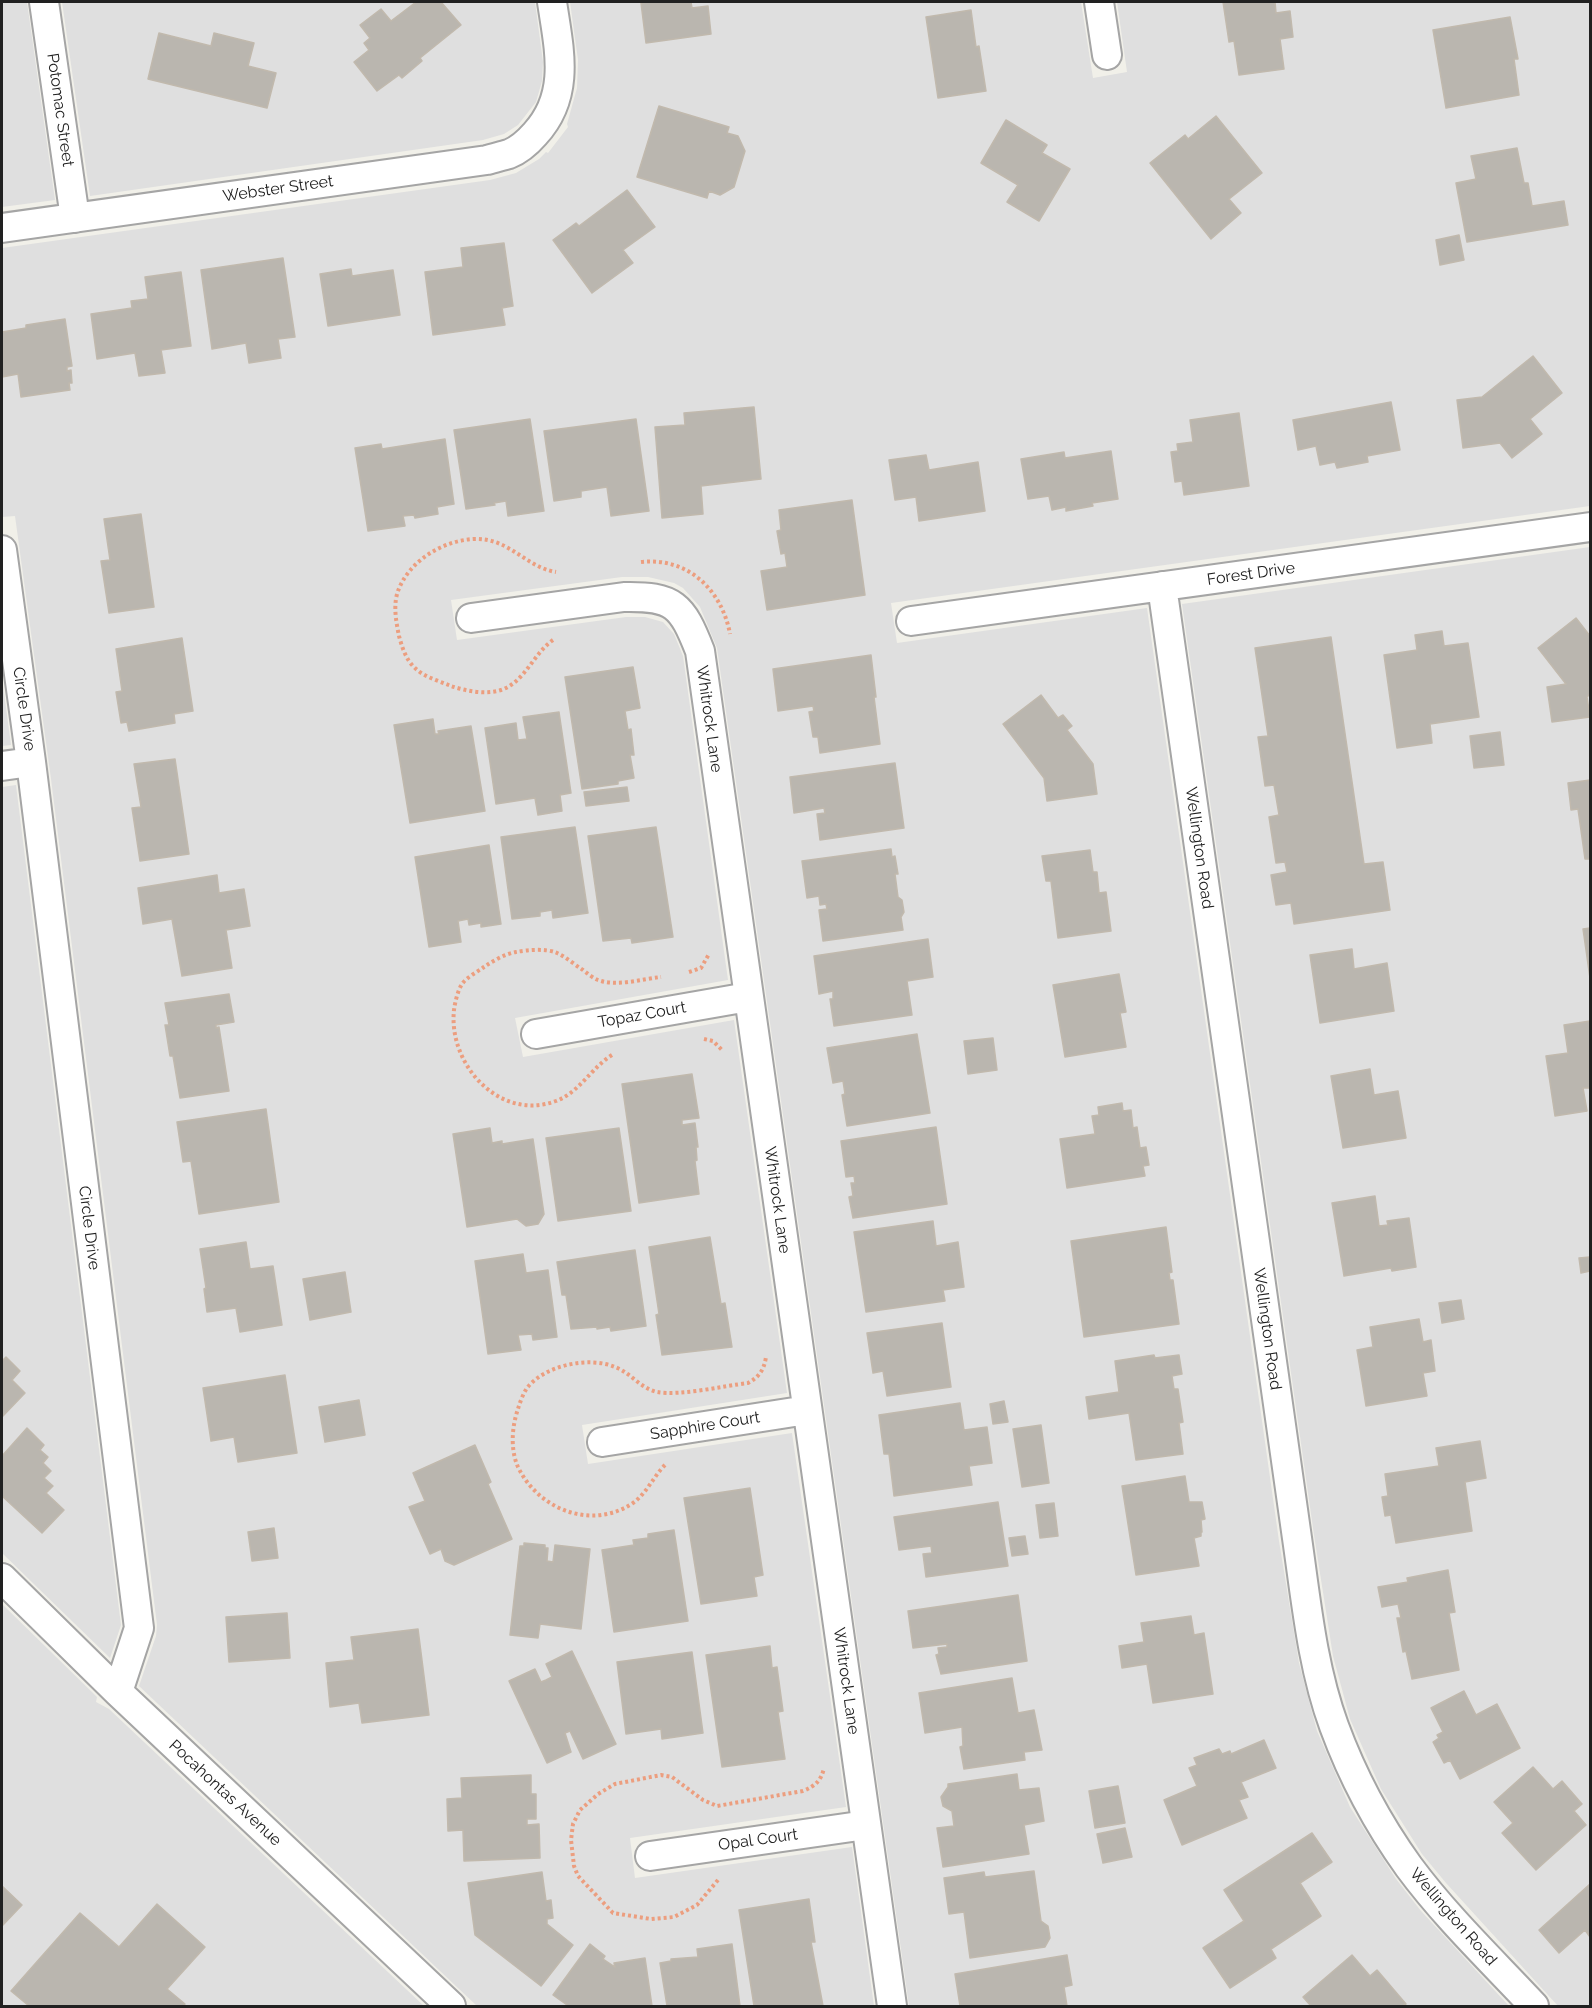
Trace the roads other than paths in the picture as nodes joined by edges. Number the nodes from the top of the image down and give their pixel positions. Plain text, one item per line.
1 (44, 2) edge
2 (552, 2) edge
3 (1099, 2) edge
4 (1107, 55) dead end
5 (75, 218) junction
6 (2, 228) edge
7 (1590, 527) edge
8 (2, 550) edge
9 (1162, 586) junction
10 (471, 618) dead end
11 (911, 621) dead end
12 (31, 762) junction
13 (2, 766) edge
14 (748, 997) junction
15 (536, 1034) dead end
16 (807, 1410) junction
17 (602, 1442) dead end
18 (2, 1578) edge
19 (118, 1692) junction
20 (866, 1825) junction
21 (650, 1856) dead end
22 (451, 2007) edge
23 (892, 2007) edge
24 (1534, 2007) edge

1 - 5 street, Potomac Street
2 - 5 street, Webster Street
3 - 4 street
5 - 6 street, Webster Street
7 - 9 street, Forest Drive
8 - 12 street, Circle Drive
9 - 11 street, Forest Drive
9 - 24 street, Wellington Road
10 - 14 street, Whitrock Lane
12 - 13 street, Circle Drive
12 - 19 street, Circle Drive
14 - 15 street, Topaz Court
14 - 16 street, Whitrock Lane
16 - 17 street, Sapphire Court
16 - 20 street, Whitrock Lane
18 - 19 street, Pocahontas Avenue
19 - 22 street, Pocahontas Avenue
20 - 21 street, Opal Court
20 - 23 street, Whitrock Lane

